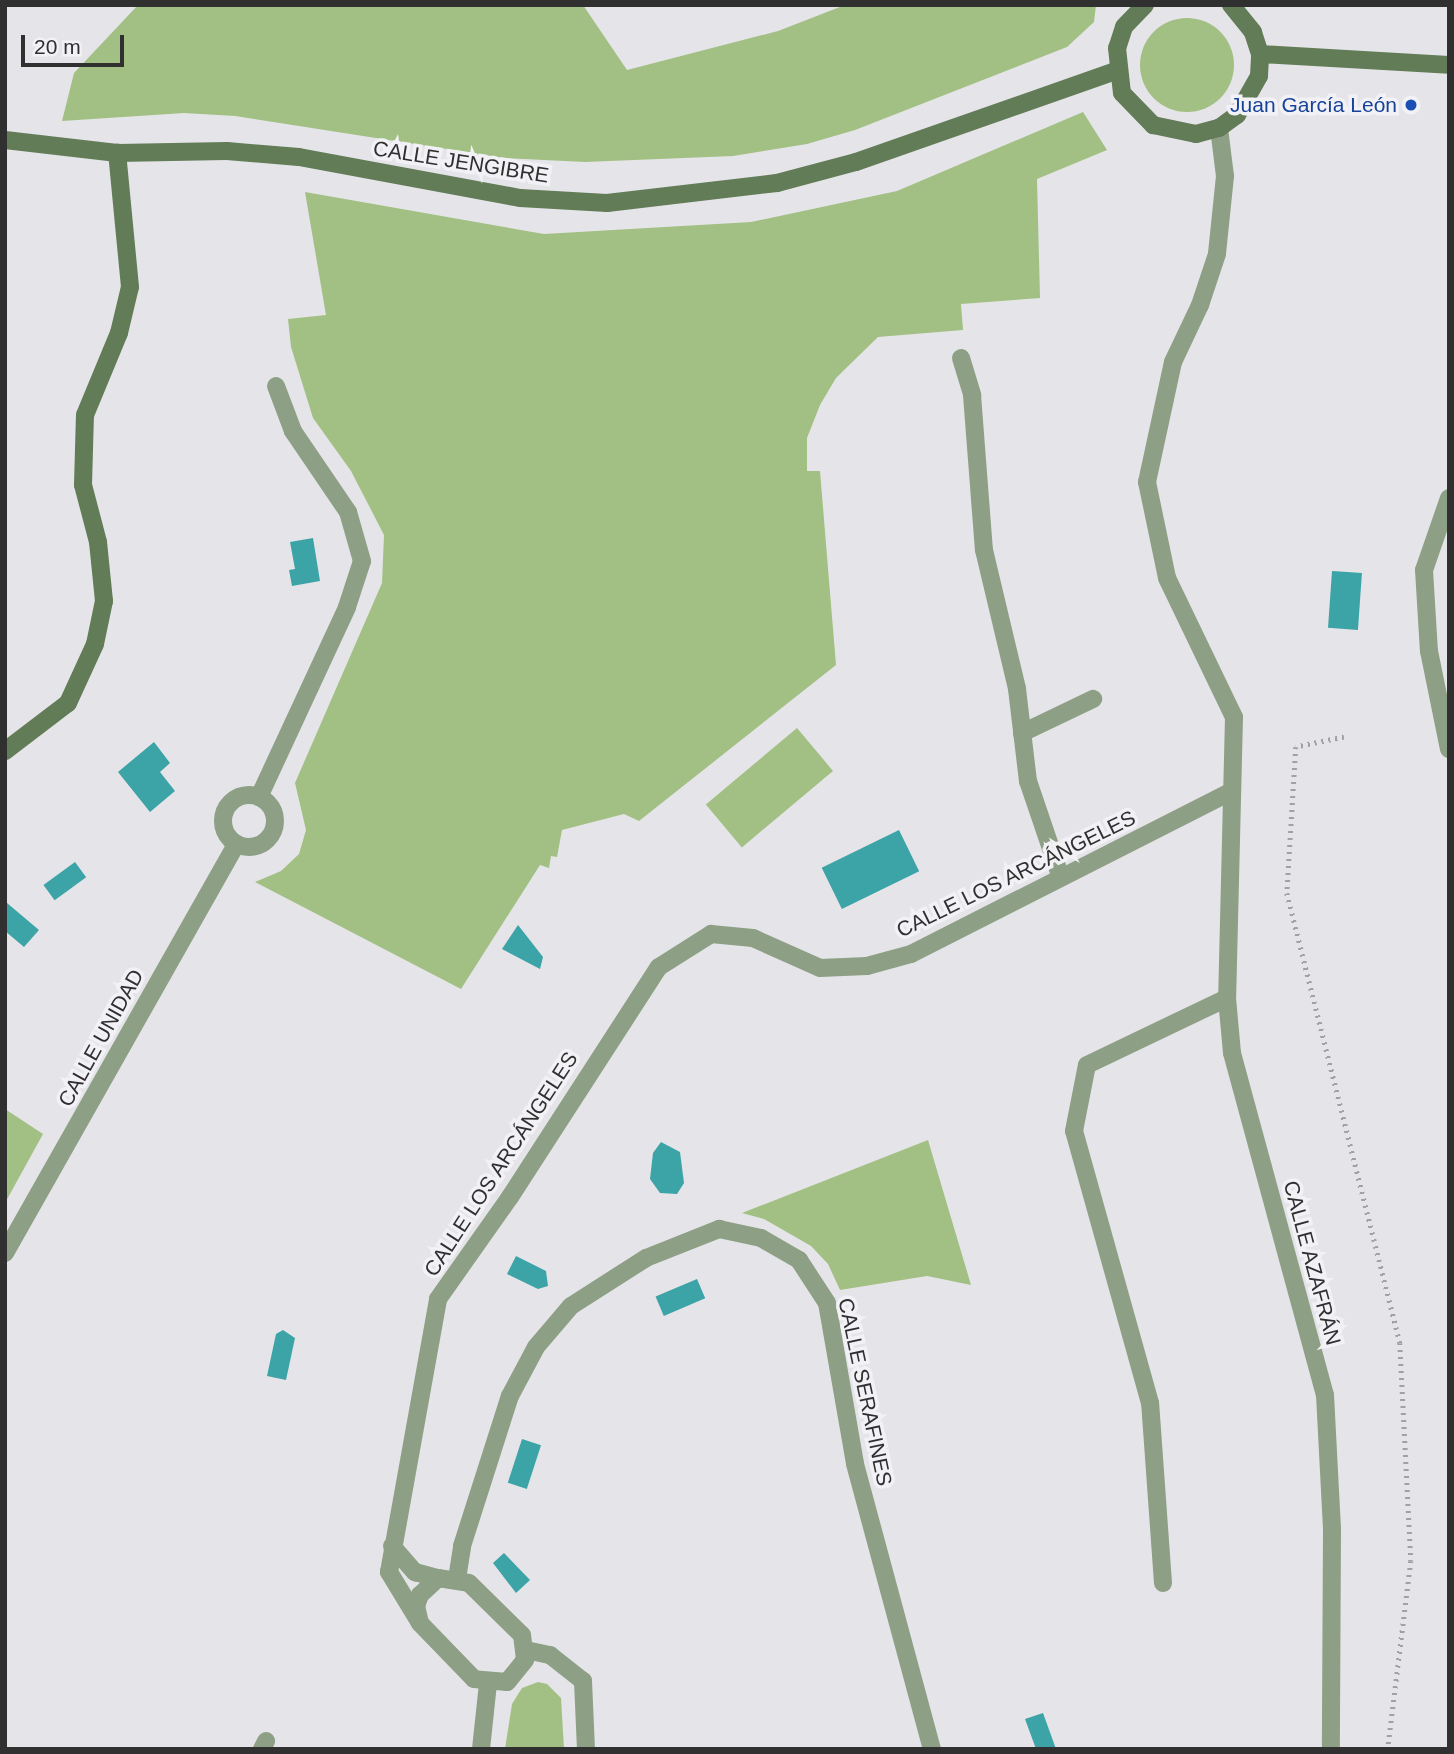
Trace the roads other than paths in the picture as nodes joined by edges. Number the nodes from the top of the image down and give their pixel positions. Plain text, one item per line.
1 (1145, 5) edge
2 (1231, 5) edge
3 (1260, 54) junction
4 (1449, 65) edge
5 (1116, 71) junction
6 (1219, 128) junction
7 (5, 139) edge
8 (117, 153) junction
9 (961, 358) dead end
10 (276, 386) dead end
11 (1449, 498) edge
12 (1093, 699) dead end
13 (1022, 733) junction
14 (1449, 749) edge
15 (5, 751) edge
16 (1231, 792) junction
17 (259, 797) junction
18 (236, 844) junction
19 (1061, 878) junction
20 (1227, 998) junction
21 (5, 1253) edge
22 (392, 1546) junction
23 (438, 1578) junction
24 (457, 1579) junction
25 (1163, 1583) dead end
26 (420, 1623) junction
27 (526, 1650) junction
28 (488, 1683) junction
29 (481, 1749) edge
30 (586, 1749) edge
31 (932, 1749) edge
32 (1331, 1749) edge

1 - 5 main road
2 - 3 main road
3 - 4 main road
3 - 6 main road
5 - 6 main road
5 - 8 main road, CALLE JENGIBRE
6 - 16 street
7 - 8 main road, CALLE JENGIBRE
8 - 15 main road
9 - 13 street
10 - 17 street
11 - 14 street
12 - 13 street
13 - 19 street
16 - 19 street, CALLE LOS ARCÁNGELES
16 - 20 street, CALLE AZAFRÁN
17 - 18 street
17 - 18 street
18 - 21 street, CALLE UNIDAD
19 - 22 street, CALLE LOS ARCÁNGELES
20 - 25 street
20 - 32 street, CALLE AZAFRÁN
22 - 23 street
22 - 26 street, CALLE LOS ARCÁNGELES
23 - 24 street
23 - 26 street
24 - 27 street
24 - 31 street, CALLE SERAFINES
26 - 28 street, CALLE LOS ARCÁNGELES
27 - 28 street
27 - 30 street
28 - 29 street

